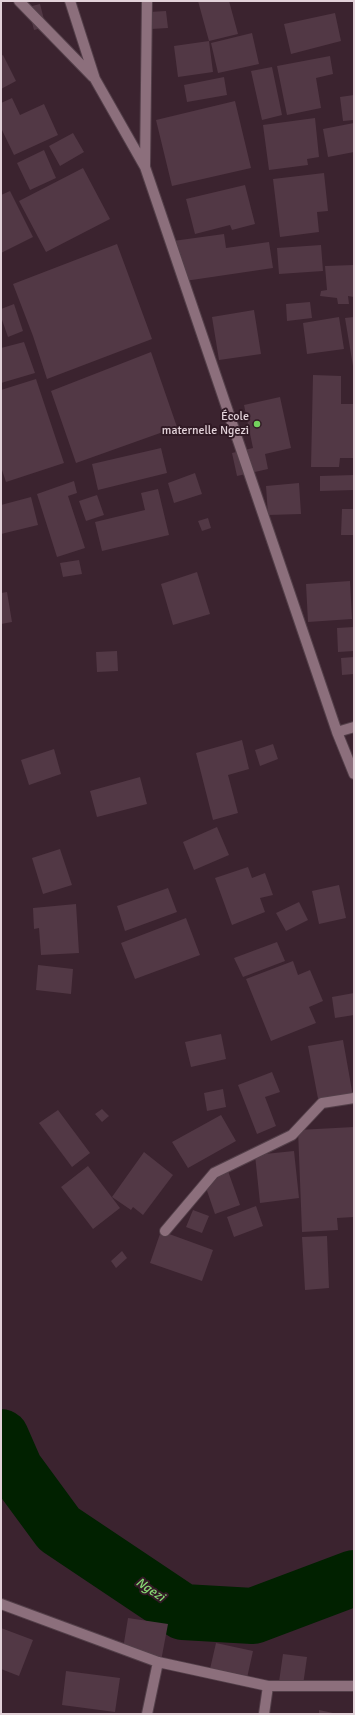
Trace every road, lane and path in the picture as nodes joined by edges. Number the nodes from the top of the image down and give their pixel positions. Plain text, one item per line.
1 (19, 1) edge
2 (70, 1) edge
3 (147, 1) edge
4 (95, 79) junction
5 (145, 167) junction
6 (354, 727) edge
7 (337, 732) junction
8 (354, 774) edge
9 (354, 1098) edge
10 (165, 1231) dead end
11 (1, 1604) edge
12 (158, 1662) junction
13 (268, 1686) junction
14 (354, 1686) edge
15 (147, 1714) edge
16 (264, 1714) edge

1 - 4 street
2 - 4 street
3 - 5 street
4 - 5 street
5 - 7 street
6 - 7 street
7 - 8 street
9 - 10 street
11 - 12 street
12 - 13 street
12 - 15 street
13 - 14 street
13 - 16 street

